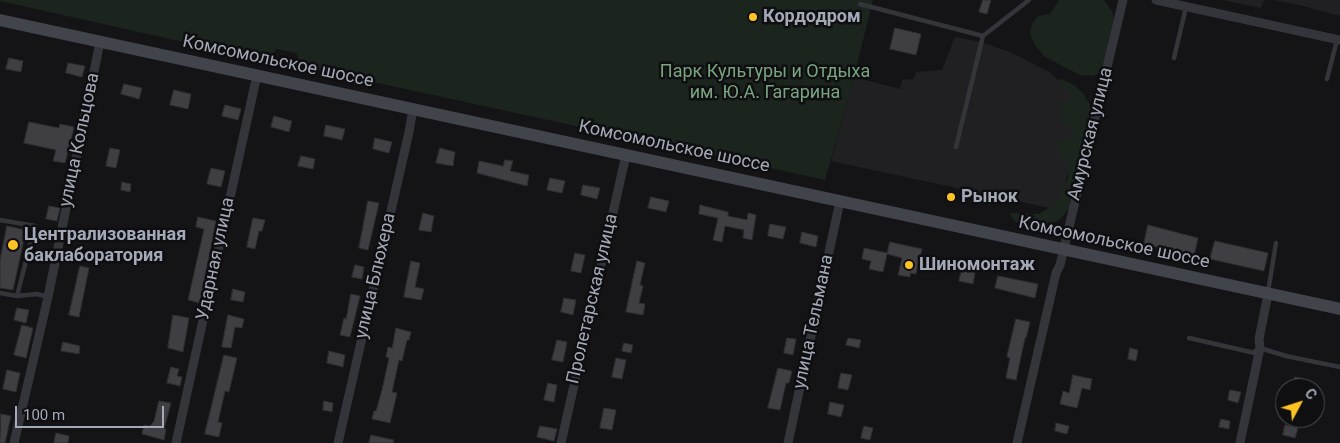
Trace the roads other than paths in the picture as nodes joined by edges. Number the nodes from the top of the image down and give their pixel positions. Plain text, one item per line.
1 (1029, 0) edge
2 (1123, 0) edge
3 (1156, 0) edge
4 (860, 4) dead end
5 (1186, 7) junction
6 (0, 20) edge
7 (983, 36) junction
8 (1338, 40) edge
9 (100, 42) junction
10 (1174, 58) dead end
11 (257, 75) junction
12 (1328, 79) dead end
13 (413, 109) junction
14 (956, 148) dead end
15 (626, 155) junction
16 (840, 201) junction
17 (0, 220) edge
18 (1276, 243) dead end
19 (1063, 250) junction
20 (0, 293) edge
21 (1268, 294) junction
22 (17, 296) junction
23 (48, 297) junction
24 (1340, 309) edge
25 (1189, 338) dead end
26 (1259, 339) junction
27 (1260, 348) junction
28 (1340, 367) edge
29 (14, 443) edge
30 (176, 443) edge
31 (338, 443) edge
32 (561, 443) edge
33 (788, 443) edge
34 (1017, 443) edge
35 (1240, 443) edge

1 - 7 lane
2 - 19 street, Амурская улица
3 - 5 street
4 - 7 lane
5 - 8 street
5 - 10 lane
6 - 9 main road, Комсомольское шоссе
7 - 14 lane
8 - 12 lane
9 - 11 main road, Комсомольское шоссе
9 - 23 street, улица Кольцова
11 - 13 main road, Комсомольское шоссе
11 - 30 street, Ударная улица
13 - 15 main road, Комсомольское шоссе
13 - 31 street, улица Блюхера
15 - 16 main road, Комсомольское шоссе
15 - 32 street, Пролетарская улица
16 - 19 main road, Комсомольское шоссе
16 - 33 street, улица Тельмана
17 - 22 lane
18 - 21 lane
19 - 21 main road, Комсомольское шоссе
19 - 34 street, Амурская улица
20 - 22 lane
21 - 24 main road, Комсомольское шоссе
21 - 26 street
22 - 23 lane
23 - 29 street, улица Кольцова
25 - 26 lane
26 - 27 street
27 - 28 lane
27 - 35 street

